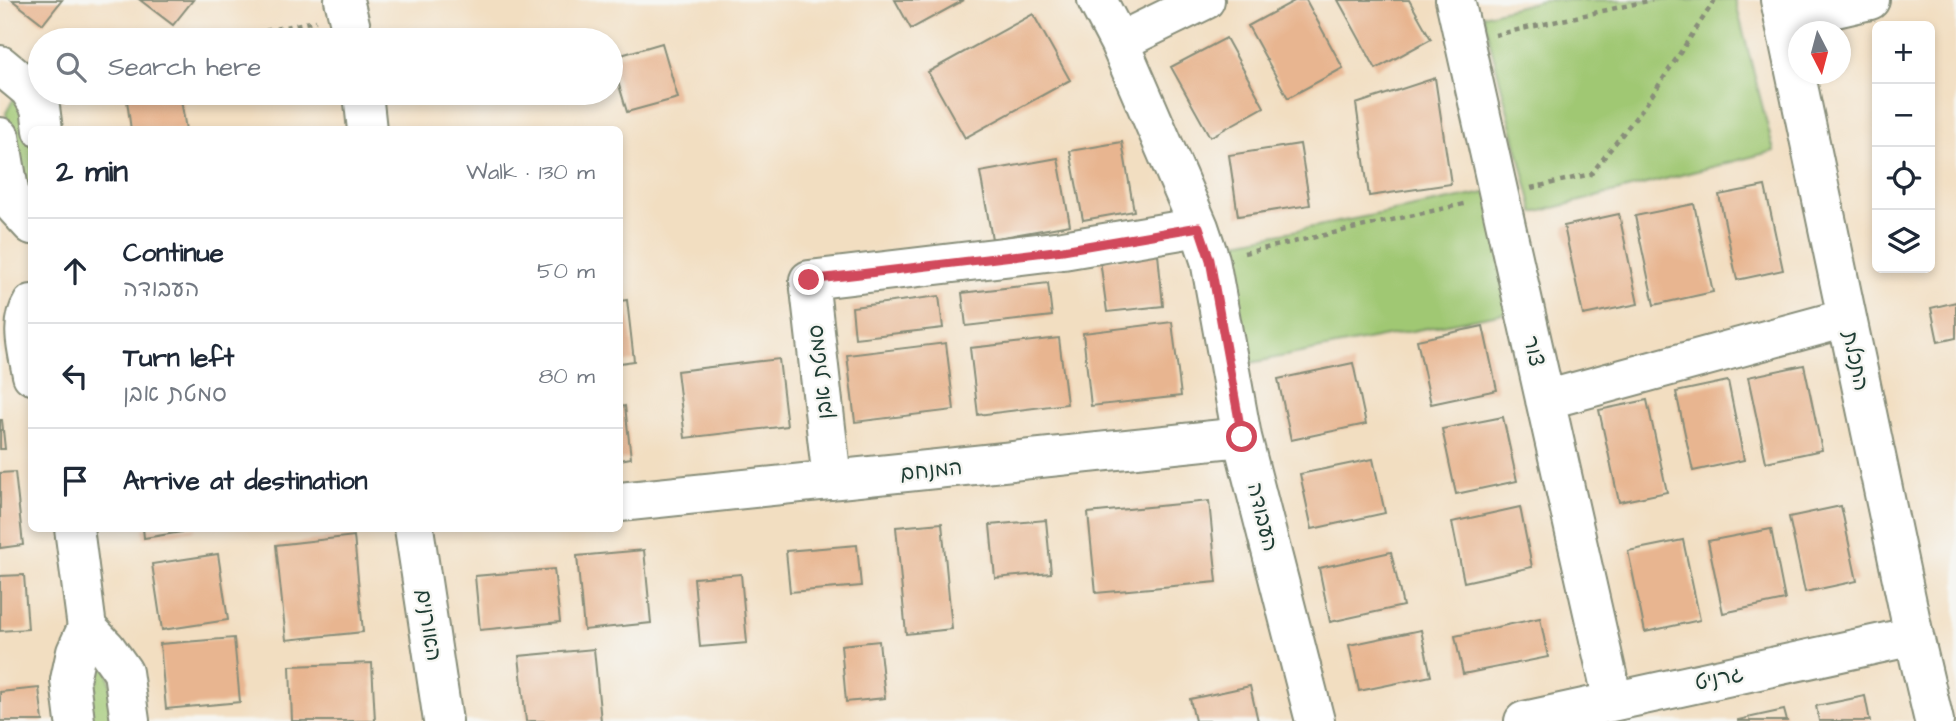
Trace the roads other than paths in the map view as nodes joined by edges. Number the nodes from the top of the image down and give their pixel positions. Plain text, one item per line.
1 (1097, 0) edge
2 (1205, 0) edge
3 (1455, 0) edge
4 (1870, 0) edge
5 (1782, 10) edge
6 (1119, 42) junction
7 (3, 79) edge
8 (28, 89) edge
9 (39, 105) edge
10 (364, 105) edge
11 (42, 126) edge
12 (367, 126) edge
13 (0, 137) edge
14 (28, 221) edge
15 (1199, 227) junction
16 (28, 310) edge
17 (1847, 318) junction
18 (28, 352) edge
19 (1545, 400) junction
20 (1242, 437) junction
21 (832, 480) junction
22 (623, 502) edge
23 (75, 532) edge
24 (415, 532) edge
25 (87, 628) junction
26 (1914, 636) junction
27 (1613, 701) junction
28 (75, 721) edge
29 (130, 721) edge
30 (443, 721) edge
31 (1315, 721) edge
32 (1524, 721) edge
33 (1934, 721) edge

1 - 6 street, העבודה
2 - 6 street
3 - 19 street, צור
4 - 5 street
5 - 17 street, התכלת
6 - 15 street, העבודה
7 - 8 street
9 - 11 street
10 - 12 street
13 - 14 street
15 - 20 street, העבודה
15 - 21 street, סמטת אבן
16 - 18 street
17 - 19 street
17 - 26 street, התכלת
19 - 27 street, צור
20 - 21 street, המנחם
20 - 31 street, העבודה
21 - 22 street, המנחם
23 - 25 street
24 - 30 street, האורנים
25 - 28 street
25 - 29 street
26 - 27 street, גרניט
26 - 33 street, התכלת
27 - 32 street, גרניט

